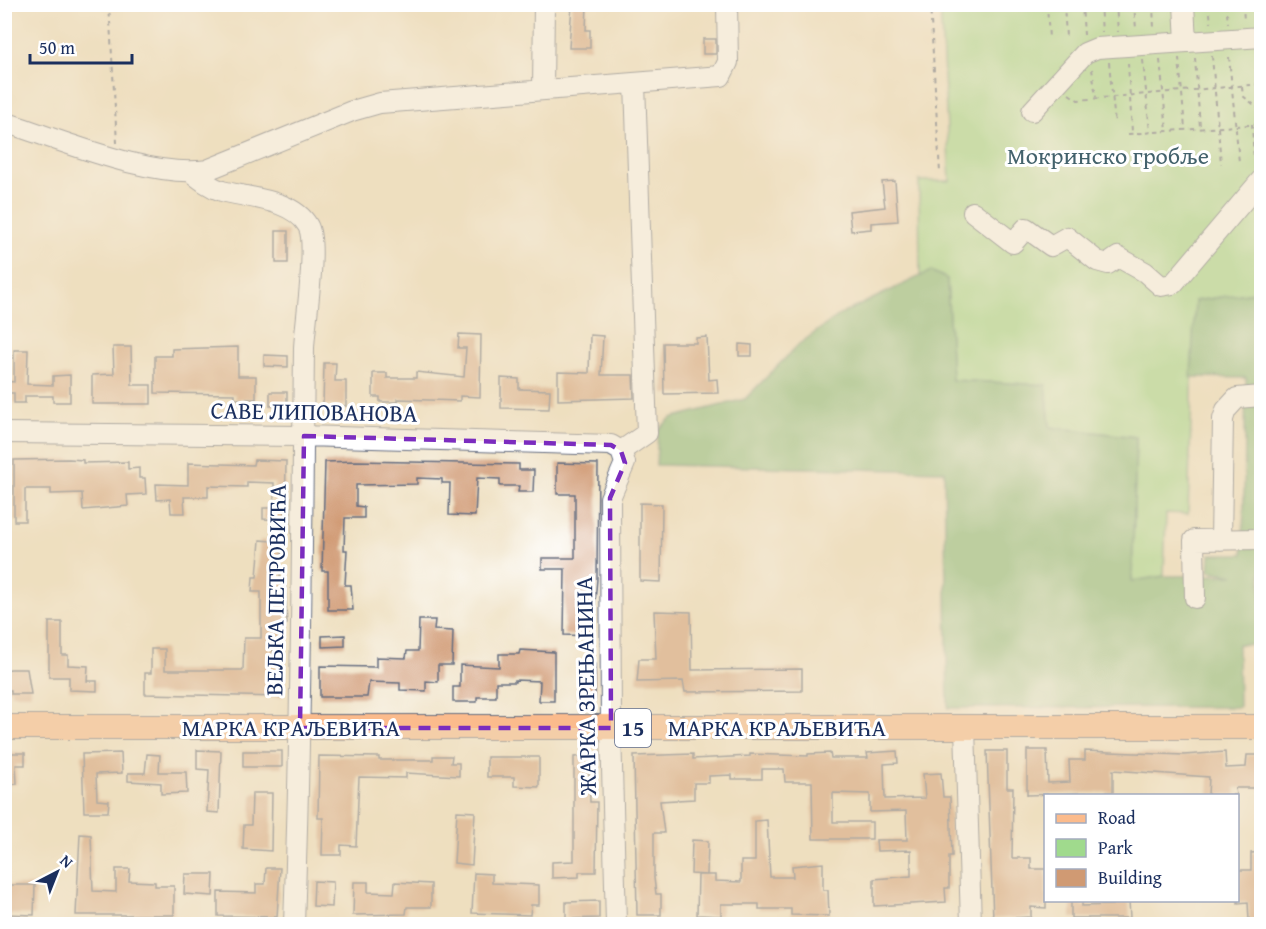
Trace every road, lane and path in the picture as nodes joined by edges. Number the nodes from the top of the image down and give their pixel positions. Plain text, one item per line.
1 (109, 4) edge
2 (544, 4) edge
3 (727, 4) edge
4 (930, 4) edge
5 (1047, 4) edge
6 (1064, 4) edge
7 (1082, 4) edge
8 (1100, 4) edge
9 (1116, 4) edge
10 (1134, 4) edge
11 (1153, 4) edge
12 (1184, 4) edge
13 (1209, 4) edge
14 (1226, 4) edge
15 (1243, 4) edge
16 (1261, 4) edge
17 (1262, 12) edge
18 (1244, 22) dead end
19 (1228, 25) dead end
20 (1211, 26) dead end
21 (1154, 29) dead end
22 (1136, 31) dead end
23 (1118, 33) dead end
24 (1102, 35) dead end
25 (1084, 36) dead end
26 (1066, 37) dead end
27 (1262, 37) edge
28 (1049, 39) dead end
29 (1187, 50) junction
30 (1211, 51) dead end
31 (1229, 51) dead end
32 (1143, 57) dead end
33 (1160, 57) dead end
34 (1109, 60) dead end
35 (1128, 63) dead end
36 (1092, 67) dead end
37 (635, 83) junction
38 (1057, 84) junction
39 (1262, 84) edge
40 (1242, 86) junction
41 (1232, 87) junction
42 (1215, 88) junction
43 (543, 89) junction
44 (1197, 89) junction
45 (1182, 90) junction
46 (1163, 92) junction
47 (1147, 93) junction
48 (1130, 94) junction
49 (1112, 96) junction
50 (1096, 97) junction
51 (1032, 111) dead end
52 (1262, 111) edge
53 (4, 122) edge
54 (1115, 124) dead end
55 (1252, 124) junction
56 (1262, 124) edge
57 (1236, 126) junction
58 (1219, 127) junction
59 (1200, 128) junction
60 (1185, 129) junction
61 (1167, 131) junction
62 (1150, 132) junction
63 (118, 158) junction
64 (1239, 162) dead end
65 (1221, 164) dead end
66 (1258, 170) edge
67 (191, 172) junction
68 (940, 173) dead end
69 (974, 212) dead end
70 (1262, 396) edge
71 (4, 433) edge
72 (304, 436) junction
73 (621, 451) junction
74 (1262, 539) edge
75 (1221, 540) junction
76 (1195, 598) dead end
77 (4, 727) edge
78 (965, 727) junction
79 (1262, 727) edge
80 (300, 728) junction
81 (611, 728) junction
82 (294, 924) edge
83 (616, 924) edge
84 (970, 924) edge

1 - 63 path
2 - 43 street
3 - 37 street
4 - 68 path
5 - 28 path
6 - 26 path
7 - 25 path
8 - 24 path
9 - 23 path
10 - 22 path
11 - 21 path
12 - 29 street
13 - 20 path
14 - 19 path
15 - 18 path
16 - 17 path
27 - 29 street
29 - 38 street
29 - 44 path
29 - 45 path
30 - 42 path
31 - 41 path
32 - 47 path
33 - 46 path
34 - 49 path
35 - 48 path
36 - 50 path
37 - 43 street
37 - 73 street
38 - 50 path
38 - 51 street
39 - 40 path
40 - 41 path
40 - 52 path
41 - 42 path
41 - 57 path
42 - 44 path
42 - 58 path
43 - 67 street
44 - 45 path
44 - 59 path
45 - 46 path
45 - 60 path
46 - 47 path
46 - 61 path
47 - 48 path
47 - 62 path
48 - 49 path
48 - 62 path
49 - 50 path
49 - 54 path
53 - 63 street
55 - 56 path
55 - 57 path
55 - 66 path
57 - 58 path
57 - 64 path
58 - 59 path
58 - 65 path
59 - 60 path
60 - 61 path
61 - 62 path
63 - 67 street
66 - 69 street
67 - 72 street, ВЕЉКА ПЕТРОВИЋА
70 - 75 street
71 - 72 street, САВЕ ЛИПОВАНОВА
72 - 73 street, САВЕ ЛИПОВАНОВА
72 - 80 street, ВЕЉКА ПЕТРОВИЋА
73 - 81 street, ЖАРКА ЗРЕЊАНИНА
74 - 75 street
75 - 76 street
77 - 80 main road, МАРКА КРАЉЕВИЋА / 15
78 - 79 main road, МАРКА КРАЉЕВИЋА / 15
78 - 81 main road, МАРКА КРАЉЕВИЋА / 15
78 - 84 street
80 - 81 main road, МАРКА КРАЉЕВИЋА / 15
80 - 82 street, ВЕЉКА ПЕТРОВИЋА
81 - 83 street, ЖАРКА ЗРЕЊАНИНА

